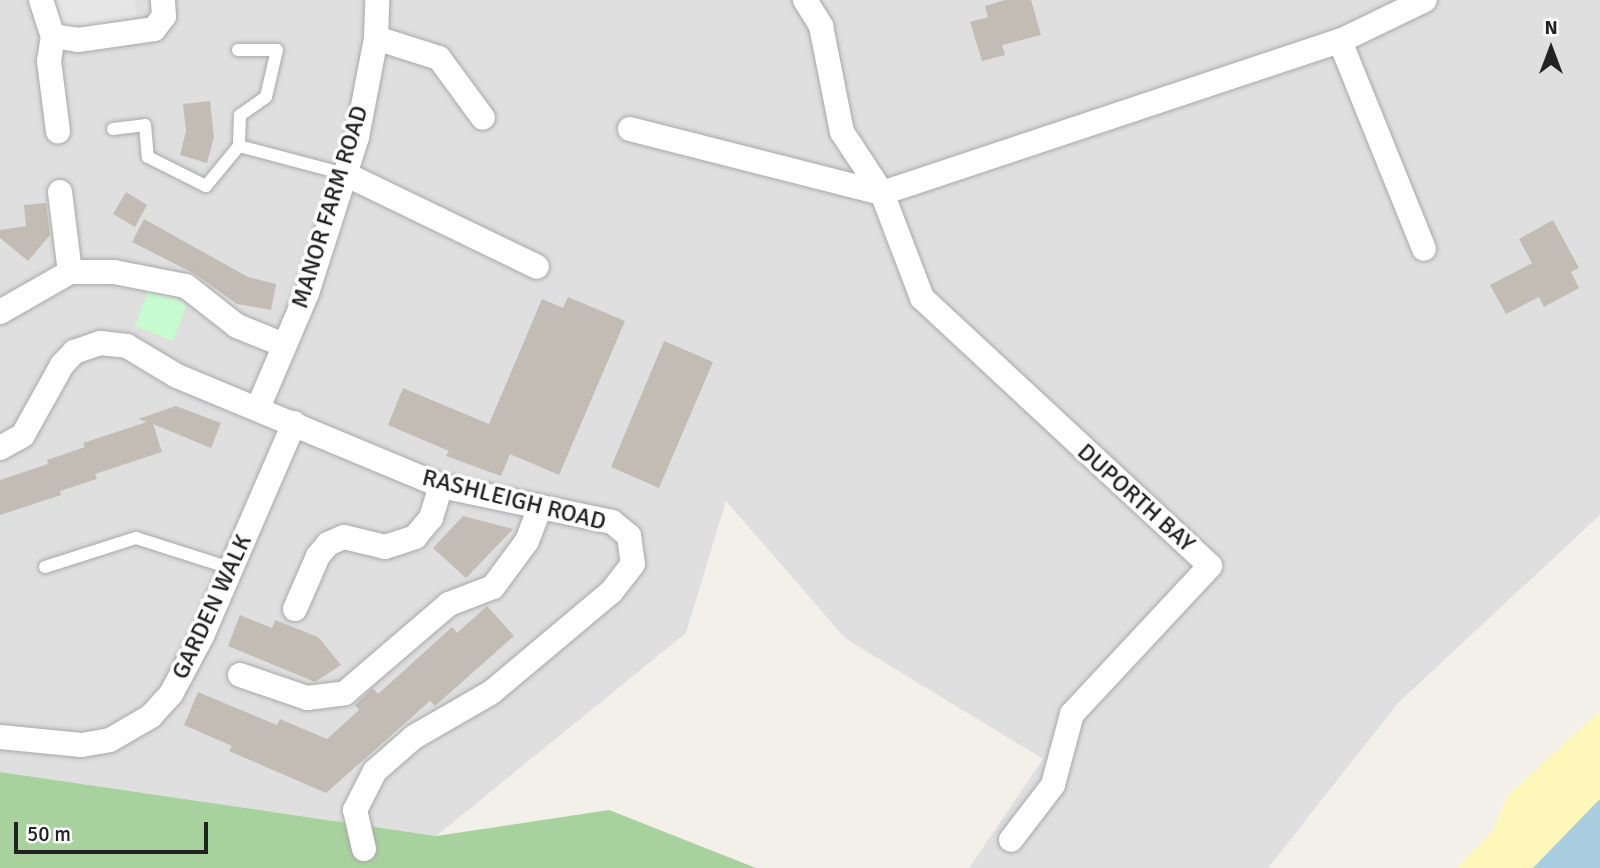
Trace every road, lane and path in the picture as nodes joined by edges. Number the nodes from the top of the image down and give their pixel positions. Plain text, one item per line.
1 (41, 0) edge
2 (163, 0) edge
3 (377, 0) edge
4 (805, 0) edge
5 (1425, 0) edge
6 (53, 36) junction
7 (376, 38) junction
8 (1340, 41) junction
9 (238, 50) dead end
10 (483, 118) dead end
11 (113, 129) dead end
12 (630, 129) dead end
13 (58, 131) dead end
14 (239, 146) junction
15 (345, 174) junction
16 (60, 192) dead end
17 (882, 193) junction
18 (1424, 249) dead end
19 (537, 267) dead end
20 (70, 272) junction
21 (0, 312) edge
22 (284, 345) junction
23 (258, 408) junction
24 (294, 423) junction
25 (0, 448) edge
26 (441, 486) junction
27 (539, 509) junction
28 (45, 567) dead end
29 (233, 569) junction
30 (295, 609) dead end
31 (240, 675) dead end
32 (0, 737) edge
33 (1011, 841) dead end
34 (363, 849) dead end

1 - 6 street
2 - 6 street
3 - 7 street, MANOR FARM ROAD
4 - 17 street, DUPORTH BAY
5 - 8 street
6 - 13 street
7 - 10 street
7 - 15 street, MANOR FARM ROAD
8 - 17 street
8 - 18 street
9 - 14 lane
11 - 14 lane
12 - 17 street
14 - 15 lane
15 - 19 street
15 - 22 street, MANOR FARM ROAD
16 - 20 street
17 - 33 street, DUPORTH BAY
20 - 21 street
20 - 22 street
22 - 23 street, MANOR FARM ROAD
23 - 24 street, RASHLEIGH ROAD
23 - 25 street, RASHLEIGH ROAD
24 - 26 street, RASHLEIGH ROAD
24 - 29 street, GARDEN WALK
26 - 27 street, RASHLEIGH ROAD
26 - 30 street
27 - 31 street
27 - 34 street, RASHLEIGH ROAD
28 - 29 lane
29 - 32 street, GARDEN WALK

